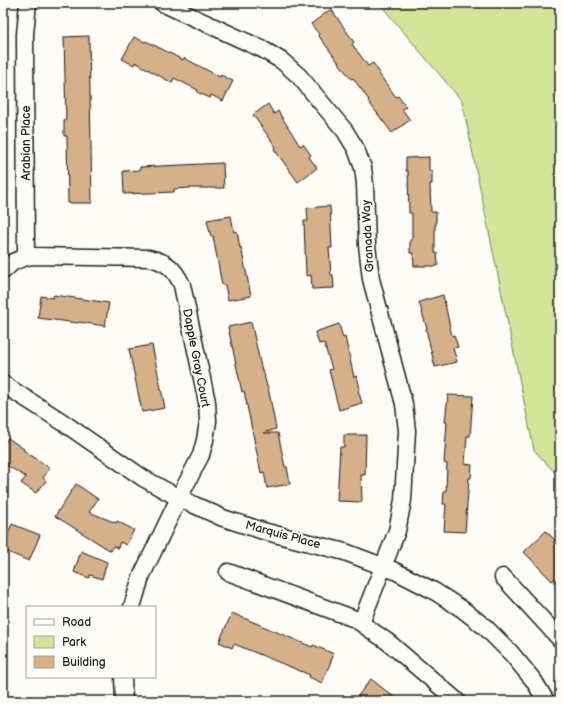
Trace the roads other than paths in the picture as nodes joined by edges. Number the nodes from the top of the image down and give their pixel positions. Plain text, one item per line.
1 (28, 3) edge
2 (162, 3) edge
3 (26, 257) junction
4 (3, 271) edge
5 (3, 384) edge
6 (179, 498) junction
7 (384, 566) junction
8 (228, 572) dead end
9 (503, 577) dead end
10 (132, 606) edge
11 (361, 623) junction
12 (560, 638) edge
13 (123, 678) edge
14 (124, 701) edge
15 (457, 701) edge
16 (546, 701) edge

1 - 3 street, Arabian Place
2 - 7 street, Granada Way
3 - 4 street
3 - 6 street, Dapple Gray Court
5 - 6 street, Marquis Place
6 - 7 street, Marquis Place
6 - 10 street, Dapple Gray Court
7 - 11 street, Granada Way
7 - 16 street, Marquis Place
8 - 11 street
9 - 12 street
11 - 15 street
13 - 14 street

